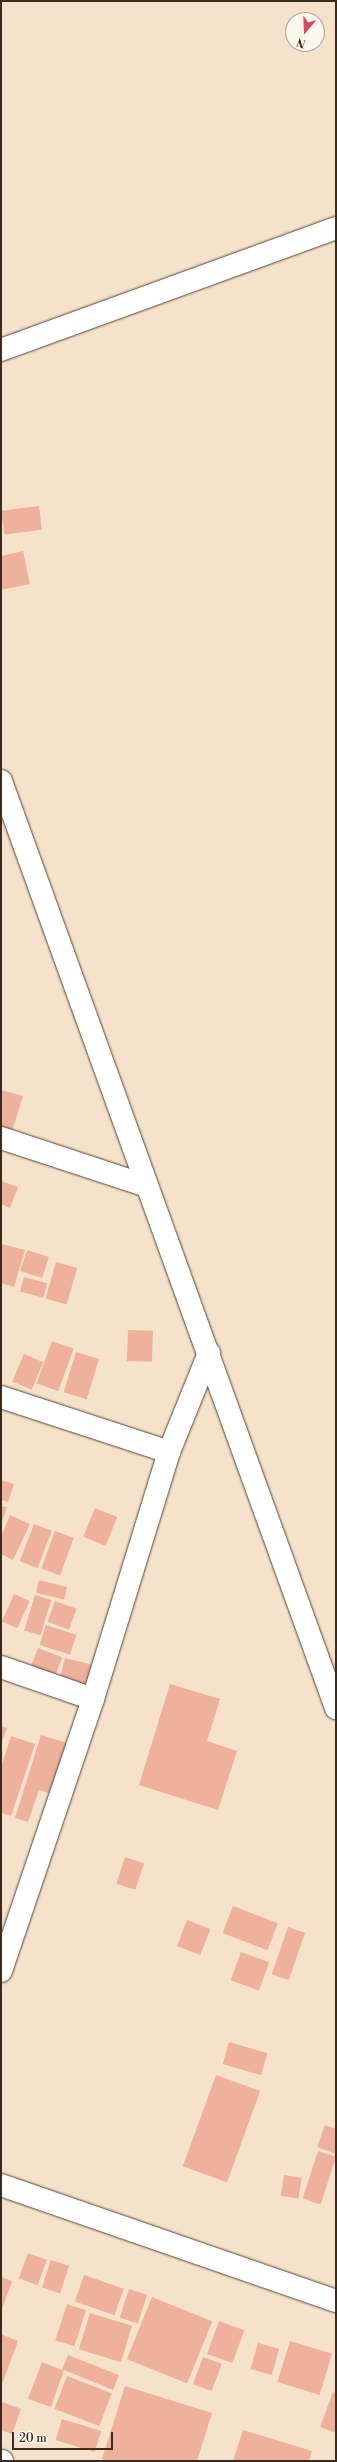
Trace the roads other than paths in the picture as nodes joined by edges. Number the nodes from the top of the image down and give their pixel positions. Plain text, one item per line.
1 (336, 228) edge
2 (1, 350) edge
3 (1, 781) edge
4 (1, 1138) edge
5 (147, 1186) junction
6 (209, 1353) junction
7 (1, 1397) edge
8 (169, 1452) junction
9 (1, 1667) edge
10 (93, 1699) junction
11 (336, 1708) edge
12 (8, 1927) edge
13 (1, 1971) edge
14 (1, 2185) edge
15 (336, 2301) edge

1 - 2 street
3 - 5 street
4 - 5 street
5 - 6 street
6 - 8 street
6 - 11 street
7 - 8 street
8 - 10 street
9 - 10 street
10 - 12 street
12 - 13 street
14 - 15 street

